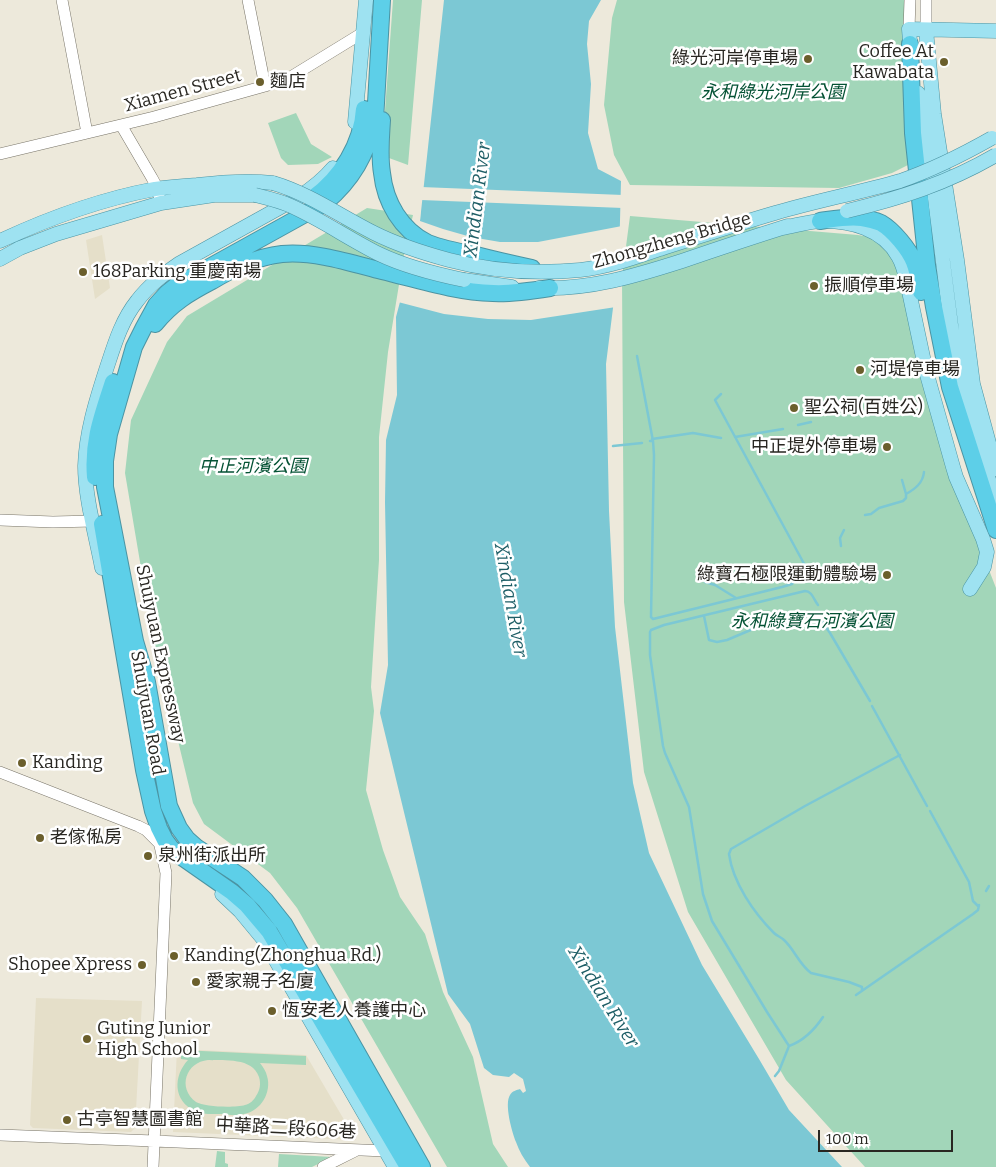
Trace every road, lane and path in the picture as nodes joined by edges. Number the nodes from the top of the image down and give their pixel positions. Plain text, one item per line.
1 (62, 0) edge
2 (248, 0) edge
3 (366, 0) edge
4 (372, 0) edge
5 (382, 0) edge
6 (390, 0) edge
7 (910, 0) edge
8 (926, 0) edge
9 (926, 30) junction
10 (996, 31) edge
11 (364, 32) junction
12 (910, 37) junction
13 (265, 86) junction
14 (365, 120) junction
15 (121, 125) junction
16 (87, 133) junction
17 (994, 136) edge
18 (932, 146) junction
19 (0, 154) edge
20 (996, 155) edge
21 (159, 196) junction
22 (820, 221) junction
23 (782, 228) junction
24 (255, 232) junction
25 (0, 241) edge
26 (0, 259) edge
27 (549, 272) junction
28 (550, 288) junction
29 (116, 412) junction
30 (996, 469) edge
31 (996, 498) edge
32 (0, 520) edge
33 (93, 521) junction
34 (996, 532) edge
35 (970, 589) dead end
36 (135, 641) junction
37 (0, 772) edge
38 (157, 811) junction
39 (165, 840) junction
40 (369, 1072) junction
41 (0, 1135) edge
42 (154, 1141) junction
43 (357, 1150) junction
44 (385, 1151) junction
45 (153, 1167) edge
46 (323, 1167) edge
47 (395, 1167) edge
48 (408, 1167) edge
49 (422, 1167) edge

1 - 16 street
2 - 13 street
3 - 11 main road
4 - 14 highway
5 - 14 highway
6 - 27 highway, bridge
7 - 12 street
8 - 9 street
9 - 10 main road
9 - 12 main road
9 - 18 main road
11 - 13 street, Xiamen Street
11 - 14 main road
12 - 18 main road
12 - 34 highway
13 - 15 street, Xiamen Street
14 - 24 highway
15 - 16 street, Xiamen Street
15 - 21 street
16 - 19 street, Xiamen Street
17 - 27 main road, Zhongzheng Bridge, bridge
18 - 30 main road
18 - 31 main road
20 - 23 main road, Zhongzheng Bridge, bridge
21 - 25 main road
21 - 26 main road
21 - 27 main road, Zhongzheng Bridge, bridge
21 - 28 main road, Zhongzheng Bridge, bridge
22 - 23 main road
22 - 34 highway
22 - 35 main road
23 - 28 main road, Zhongzheng Bridge
24 - 29 highway, Shuiyuan Expressway
24 - 33 main road, Shuiyuan Road
24 - 38 highway, Shuiyuan Expressway
28 - 29 highway
29 - 36 highway, Shuiyuan Expressway
32 - 33 street
33 - 39 main road, Shuiyuan Road
36 - 38 highway
36 - 40 highway, Shuiyuan Expressway
37 - 39 street
38 - 39 highway
39 - 40 highway, Shuiyuan Expressway
39 - 42 street
39 - 44 main road, Shuiyuan Road
39 - 48 highway
40 - 49 highway, Shuiyuan Expressway
41 - 42 street, 中華路二段606巷
42 - 43 street, 中華路二段606巷
42 - 45 street
43 - 44 street, 中華路二段606巷
43 - 46 street
44 - 47 main road, Shuiyuan Road

